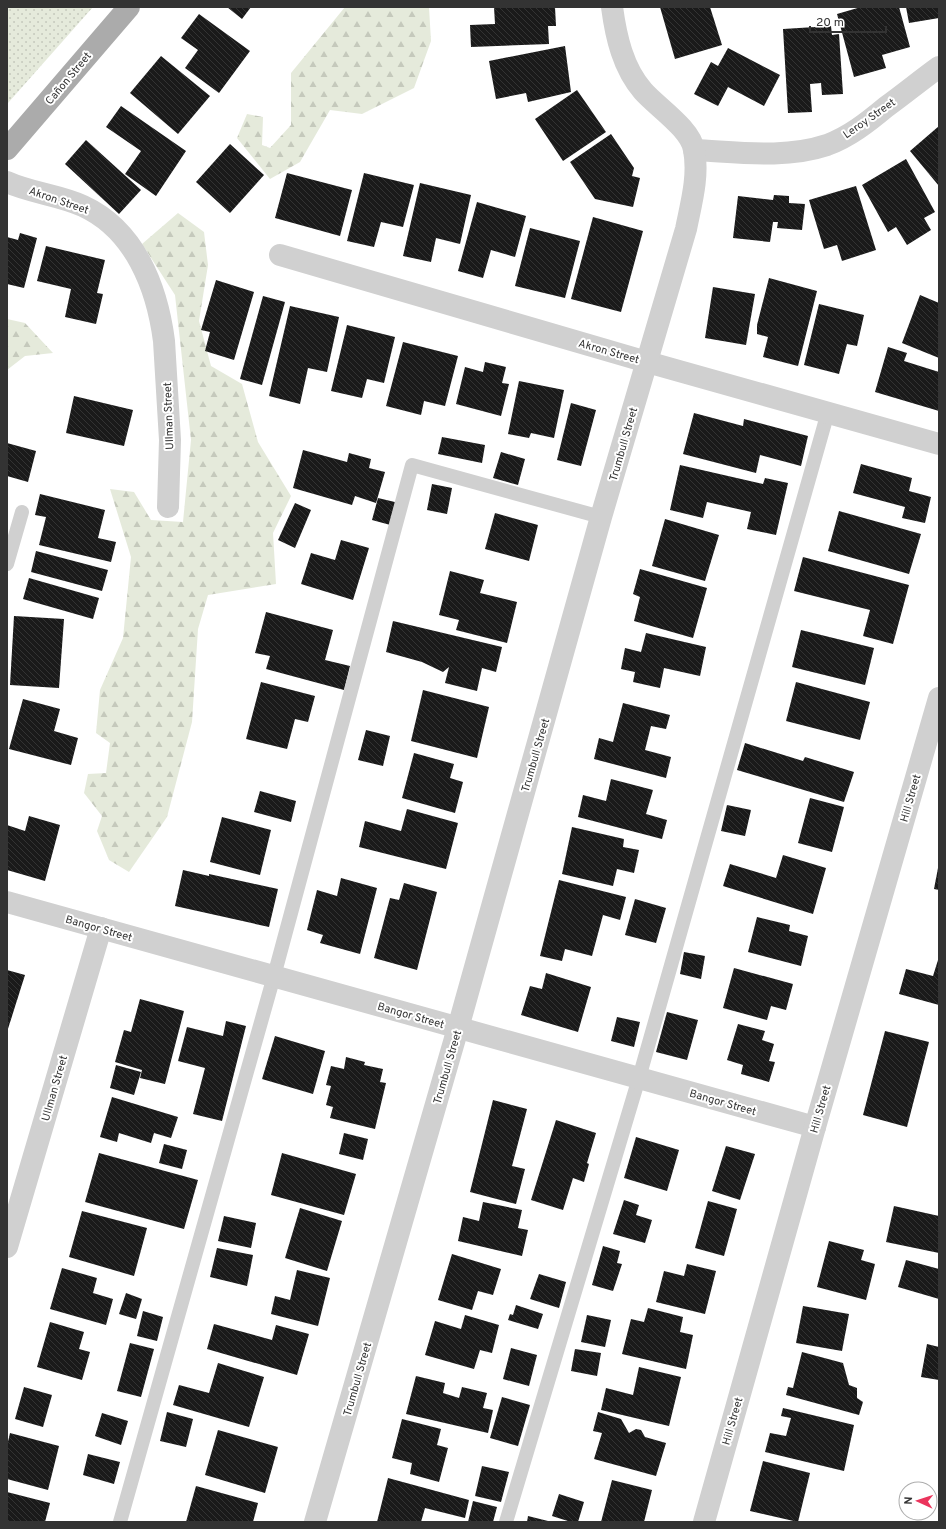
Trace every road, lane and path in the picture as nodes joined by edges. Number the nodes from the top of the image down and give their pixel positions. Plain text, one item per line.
1 (129, 7) edge
2 (612, 7) edge
3 (939, 67) edge
4 (7, 150) edge
5 (694, 150) junction
6 (7, 182) edge
7 (280, 255) dead end
8 (162, 326) joint
9 (647, 362) junction
10 (828, 412) junction
11 (939, 444) edge
12 (168, 507) dead end
13 (22, 512) dead end
14 (602, 517) junction
15 (7, 564) edge
16 (939, 698) edge
17 (7, 902) edge
18 (101, 928) junction
19 (274, 976) junction
20 (458, 1028) junction
21 (639, 1078) junction
22 (815, 1127) junction
23 (7, 1247) edge
24 (120, 1522) edge
25 (315, 1522) edge
26 (506, 1522) edge
27 (704, 1522) edge

1 - 4 main road, Cañon Street
2 - 5 street, Trumbull Street
3 - 5 street, Leroy Street
5 - 9 street, Trumbull Street
6 - 8 street, Akron Street
7 - 9 street, Akron Street
8 - 12 street, Ullman Street
9 - 10 street, Akron Street
9 - 14 street, Trumbull Street
10 - 11 street, Akron Street
10 - 21 lane
13 - 15 lane
14 - 19 lane
14 - 20 street, Trumbull Street
16 - 22 street, Hill Street
17 - 18 street, Bangor Street
18 - 19 street, Bangor Street
18 - 23 street, Ullman Street
19 - 20 street, Bangor Street
19 - 24 lane
20 - 21 street, Bangor Street
20 - 25 street, Trumbull Street
21 - 22 street, Bangor Street
21 - 26 lane
22 - 27 street, Hill Street

